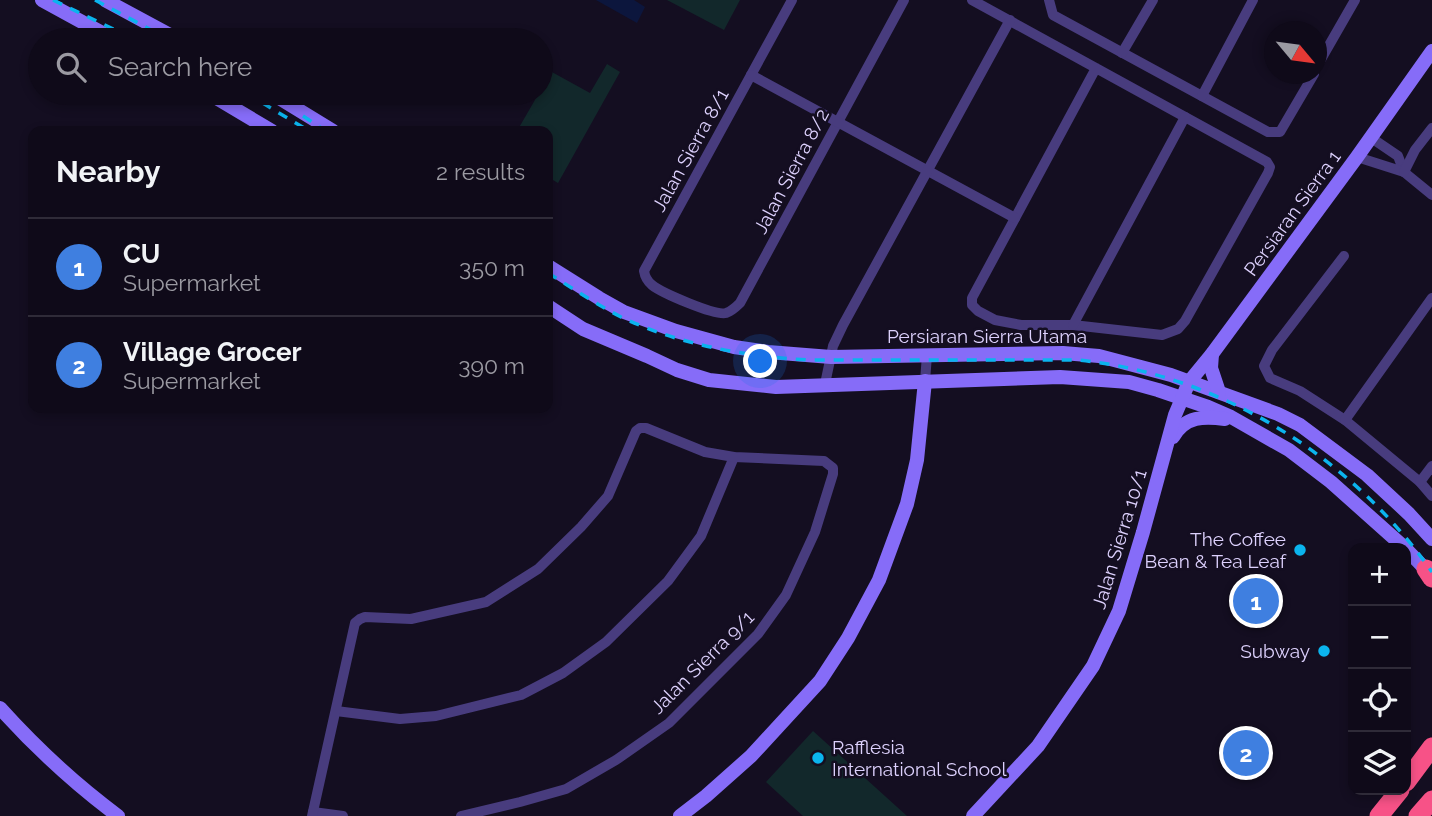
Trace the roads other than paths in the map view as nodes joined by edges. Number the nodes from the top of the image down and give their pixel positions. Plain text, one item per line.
1 (42, 0) edge
2 (105, 0) edge
3 (792, 0) edge
4 (904, 0) edge
5 (972, 0) edge
6 (1048, 0) edge
7 (1153, 0) edge
8 (1253, 0) edge
9 (1355, 0) edge
10 (1010, 20) junction
11 (93, 28) edge
12 (158, 28) edge
13 (1327, 50) edge
14 (1432, 51) edge
15 (1122, 53) junction
16 (1096, 68) junction
17 (751, 75) junction
18 (1308, 84) edge
19 (1202, 96) junction
20 (228, 105) edge
21 (291, 105) edge
22 (1185, 117) junction
23 (837, 121) junction
24 (264, 126) edge
25 (325, 126) edge
26 (1432, 128) edge
27 (1370, 137) junction
28 (1357, 157) junction
29 (927, 170) junction
30 (1404, 172) junction
31 (1432, 195) edge
32 (1016, 218) junction
33 (1344, 256) dead end
34 (553, 269) edge
35 (1432, 298) edge
36 (682, 301) joint
37 (553, 309) edge
38 (1073, 325) junction
39 (1212, 354) junction
40 (927, 355) junction
41 (831, 357) junction
42 (925, 381) junction
43 (1189, 382) junction
44 (825, 384) junction
45 (1219, 392) junction
46 (1183, 398) junction
47 (1345, 420) junction
48 (1238, 421) junction
49 (1167, 447) junction
50 (734, 457) junction
51 (1432, 466) edge
52 (1420, 482) junction
53 (1432, 496) edge
54 (1432, 539) edge
55 (1398, 543) edge
56 (1411, 555) edge
57 (1430, 575) edge
58 (0, 709) edge
59 (336, 711) junction
60 (1432, 747) edge
61 (1411, 775) edge
62 (1395, 795) edge
63 (1432, 800) edge
64 (312, 814) edge
65 (118, 816) edge
66 (343, 816) edge
67 (461, 816) edge
68 (680, 816) edge
69 (973, 816) edge
70 (1379, 816) edge
71 (1418, 816) edge

1 - 11 main road
2 - 12 main road
3 - 17 street, Jalan Sierra 8/1
4 - 23 street, Jalan Sierra 8/2
5 - 10 street
6 - 15 street
7 - 15 street
8 - 19 street
9 - 13 street
10 - 16 street
10 - 29 street
14 - 27 main road, Persiaran Sierra 1
15 - 19 street
16 - 22 street
16 - 32 street
17 - 23 street
17 - 36 street, Jalan Sierra 8/1
18 - 19 street
20 - 24 main road
21 - 25 main road
22 - 38 street
22 - 38 street
23 - 29 street
23 - 36 street, Jalan Sierra 8/2
26 - 30 street
27 - 28 main road, Persiaran Sierra 1
27 - 30 street
28 - 30 street
28 - 39 main road, Persiaran Sierra 1
29 - 32 street
29 - 41 street
30 - 31 street
32 - 38 street
33 - 47 street
34 - 41 main road, Persiaran Sierra Utama
35 - 47 street
37 - 44 main road
39 - 43 main road, Persiaran Sierra 1
39 - 45 main road
40 - 41 main road, Persiaran Sierra Utama
40 - 42 street
40 - 43 main road, Persiaran Sierra Utama
41 - 44 street
42 - 44 main road
42 - 46 main road
42 - 68 main road
43 - 45 main road, Persiaran Sierra Utama
43 - 46 main road, Persiaran Sierra 1
45 - 54 main road, Persiaran Sierra Utama
46 - 48 main road
46 - 49 main road, Jalan Sierra 10/1
47 - 52 street
48 - 49 main road
48 - 55 main road
49 - 69 main road, Jalan Sierra 10/1
50 - 59 street
50 - 59 street
50 - 67 street, Jalan Sierra 9/1
51 - 52 street
52 - 53 street
56 - 57 main road
58 - 65 main road
59 - 64 street
60 - 61 highway
62 - 70 highway
63 - 71 highway
64 - 66 street

